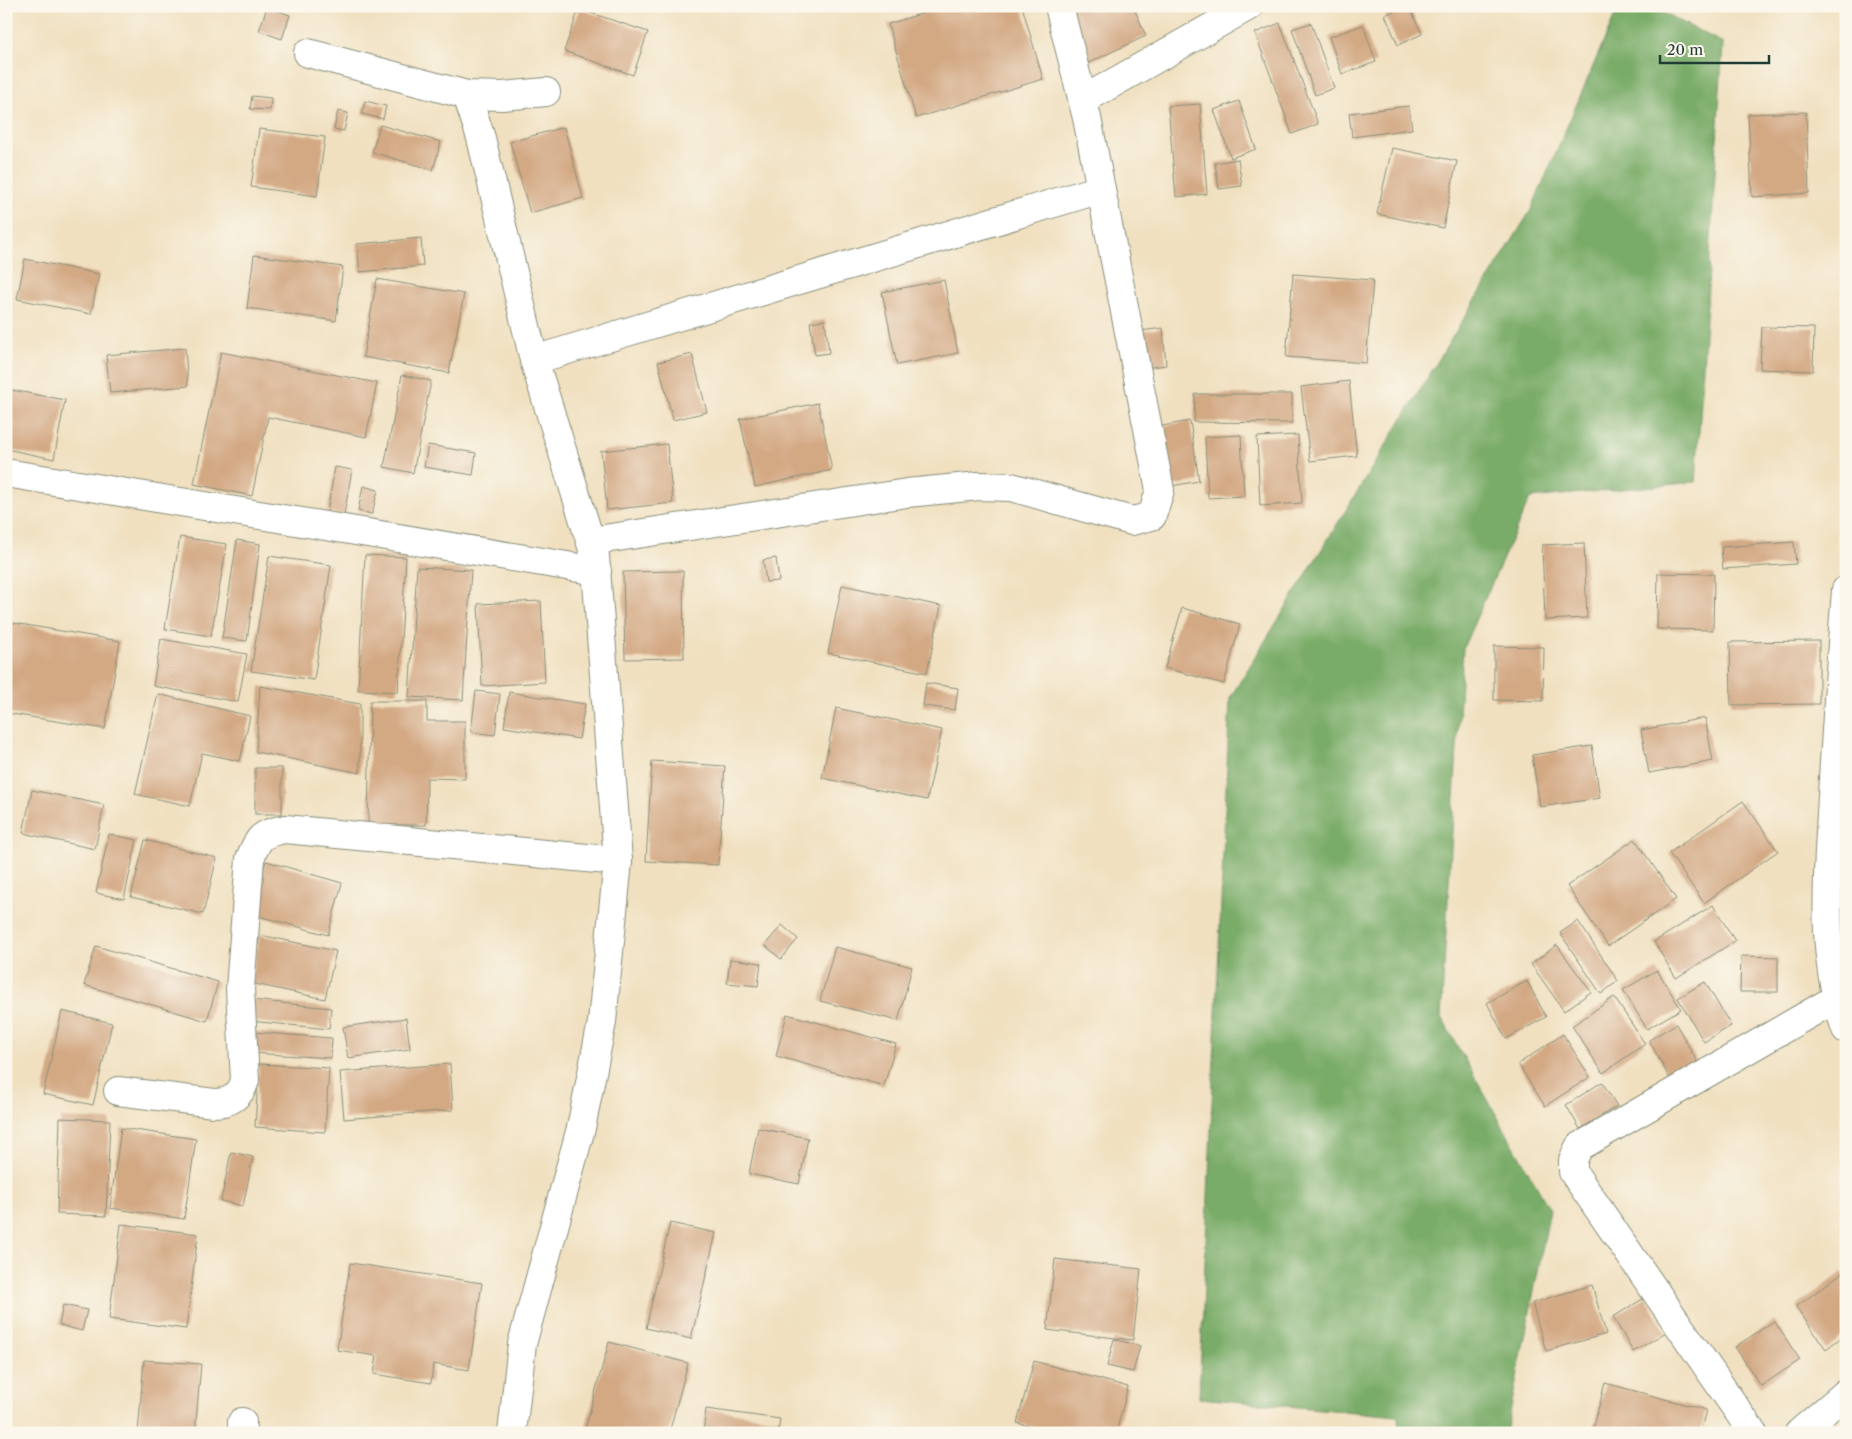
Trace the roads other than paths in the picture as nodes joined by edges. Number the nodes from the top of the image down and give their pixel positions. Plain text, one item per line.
1 (1059, 6) edge
2 (1250, 6) edge
3 (308, 52) dead end
4 (546, 92) dead end
5 (467, 95) junction
6 (1083, 100) junction
7 (1101, 189) junction
8 (534, 360) junction
9 (12, 474) dead end
10 (591, 542) junction
11 (597, 571) junction
12 (1846, 590) edge
13 (1838, 831) edge
14 (618, 861) junction
15 (1835, 999) junction
16 (1846, 1029) edge
17 (118, 1091) dead end
18 (1846, 1393) edge
19 (512, 1433) edge
20 (1753, 1433) edge
21 (1799, 1433) edge

1 - 6 street
2 - 6 street
3 - 5 street
4 - 5 street
5 - 8 street
6 - 7 street
7 - 8 street
7 - 10 street
8 - 10 street
9 - 11 street
10 - 11 street
11 - 14 street
12 - 13 street
13 - 15 street
14 - 17 street
14 - 19 street
15 - 16 street
15 - 20 street
18 - 21 street

